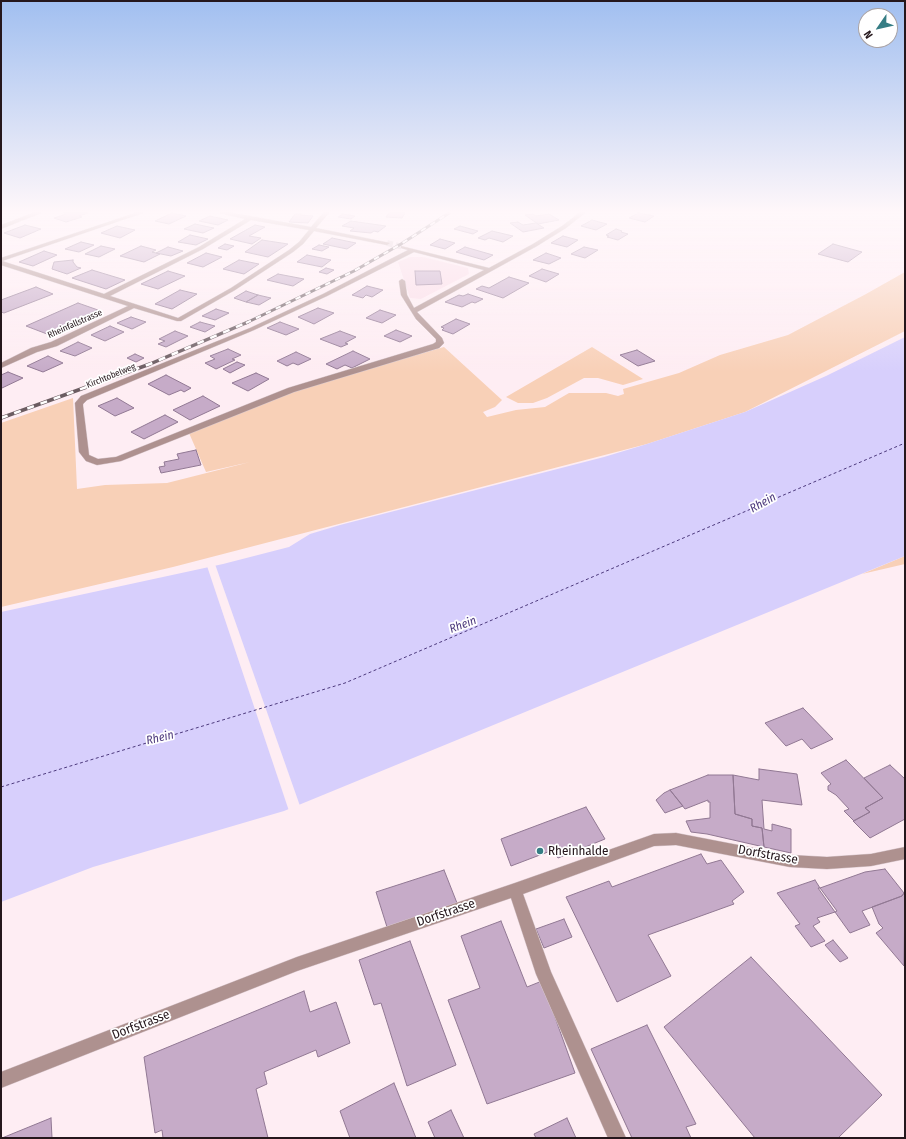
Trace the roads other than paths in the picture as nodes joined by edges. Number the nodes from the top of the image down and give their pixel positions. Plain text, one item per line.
1 (8, 266) edge
2 (164, 266) edge
3 (270, 266) edge
4 (381, 266) edge
5 (476, 266) edge
6 (498, 266) edge
7 (491, 270) junction
8 (402, 281) dead end
9 (104, 296) junction
10 (133, 306) junction
11 (413, 311) junction
12 (1, 366) edge
13 (905, 853) edge
14 (515, 890) junction
15 (1, 1080) edge
16 (617, 1138) edge

1 - 9 street
2 - 9 street
3 - 10 street
4 - 11 street, Kirchtobelweg
5 - 7 street
6 - 7 street
7 - 11 street
8 - 11 street
9 - 10 street
10 - 12 street, Rheinfallstrasse
13 - 14 street, Dorfstrasse
14 - 15 street, Dorfstrasse
14 - 16 street

